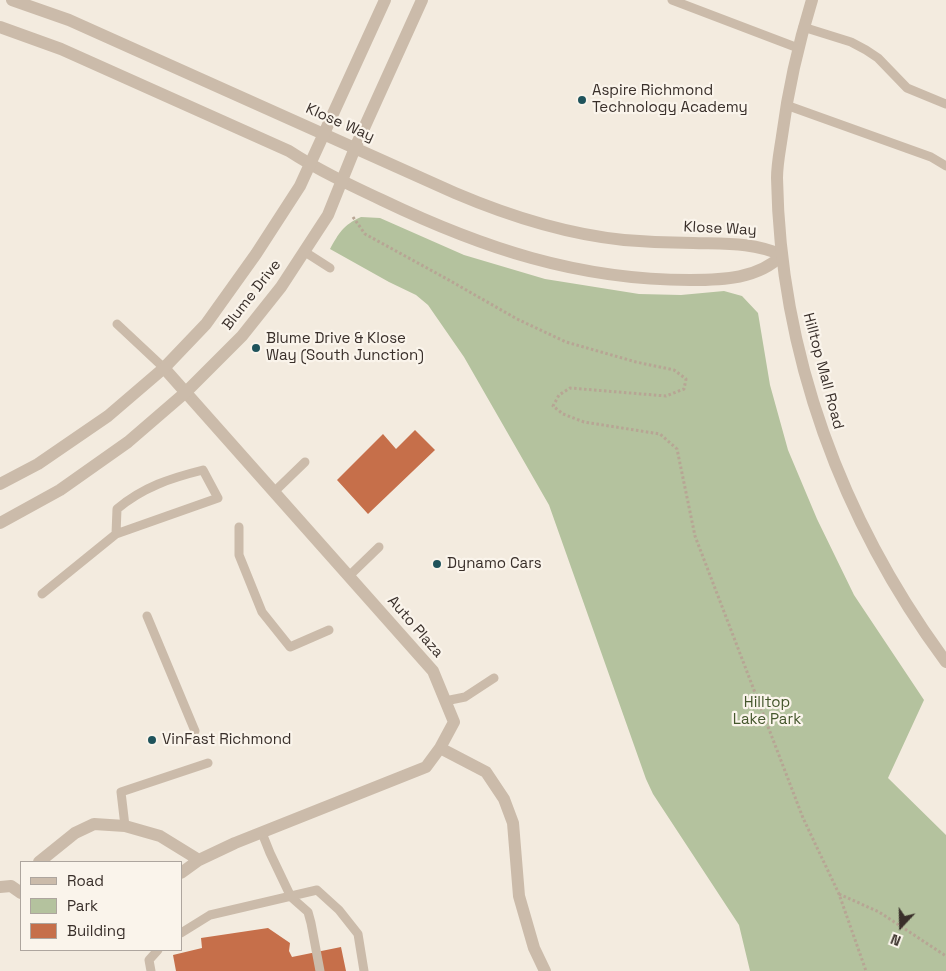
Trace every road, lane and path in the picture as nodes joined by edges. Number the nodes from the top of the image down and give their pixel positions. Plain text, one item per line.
1 (12, 0) edge
2 (385, 0) edge
3 (422, 0) edge
4 (672, 0) edge
5 (812, 0) edge
6 (0, 27) edge
7 (803, 27) junction
8 (798, 48) junction
9 (946, 104) edge
10 (786, 105) junction
11 (325, 135) junction
12 (355, 148) junction
13 (310, 165) junction
14 (946, 166) edge
15 (342, 181) junction
16 (353, 217) dead end
17 (305, 252) junction
18 (782, 256) junction
19 (330, 268) dead end
20 (117, 324) dead end
21 (164, 368) junction
22 (186, 392) junction
23 (305, 462) dead end
24 (0, 484) edge
25 (274, 492) junction
26 (0, 523) edge
27 (239, 526) dead end
28 (116, 534) junction
29 (379, 547) dead end
30 (348, 576) junction
31 (42, 594) dead end
32 (147, 616) dead end
33 (329, 630) dead end
34 (946, 662) edge
35 (494, 678) dead end
36 (445, 701) junction
37 (195, 731) dead end
38 (440, 748) junction
39 (208, 762) dead end
40 (125, 826) junction
41 (262, 833) junction
42 (199, 860) junction
43 (40, 861) edge
44 (182, 872) edge
45 (839, 894) junction
46 (291, 896) junction
47 (182, 932) edge
48 (157, 951) edge
49 (946, 956) edge
50 (151, 971) edge
51 (320, 971) edge
52 (364, 971) edge
53 (545, 971) edge
54 (866, 971) edge

1 - 11 street, Klose Way
2 - 11 street, Blume Drive
3 - 12 street, Blume Drive
4 - 8 lane
5 - 7 street, Hilltop Mall Road
6 - 13 street
7 - 8 street, Hilltop Mall Road
7 - 9 lane
8 - 10 street, Hilltop Mall Road
10 - 14 lane
10 - 18 street, Hilltop Mall Road
11 - 12 street, Klose Way
11 - 13 street, Blume Drive
12 - 15 street, Blume Drive
12 - 18 street, Klose Way
13 - 15 street
13 - 21 street, Blume Drive
15 - 17 street, Blume Drive
15 - 18 street
16 - 45 path
17 - 19 lane
17 - 22 street, Blume Drive
18 - 34 street, Hilltop Mall Road
20 - 21 lane
21 - 22 street, Auto Plaza
21 - 24 street, Blume Drive
22 - 25 street, Auto Plaza
22 - 26 street, Blume Drive
23 - 25 lane
25 - 30 street, Auto Plaza
27 - 33 lane
28 - 28 lane
28 - 31 lane
29 - 30 lane
30 - 36 street, Auto Plaza
32 - 37 lane
35 - 36 lane
36 - 38 street, Auto Plaza
38 - 41 street, Auto Plaza
38 - 53 street
39 - 40 lane
40 - 42 street
40 - 43 street
41 - 42 street, Auto Plaza
41 - 46 lane
42 - 44 street, Auto Plaza
45 - 49 path
45 - 54 path
46 - 47 lane
46 - 51 lane
46 - 52 lane
48 - 50 lane

